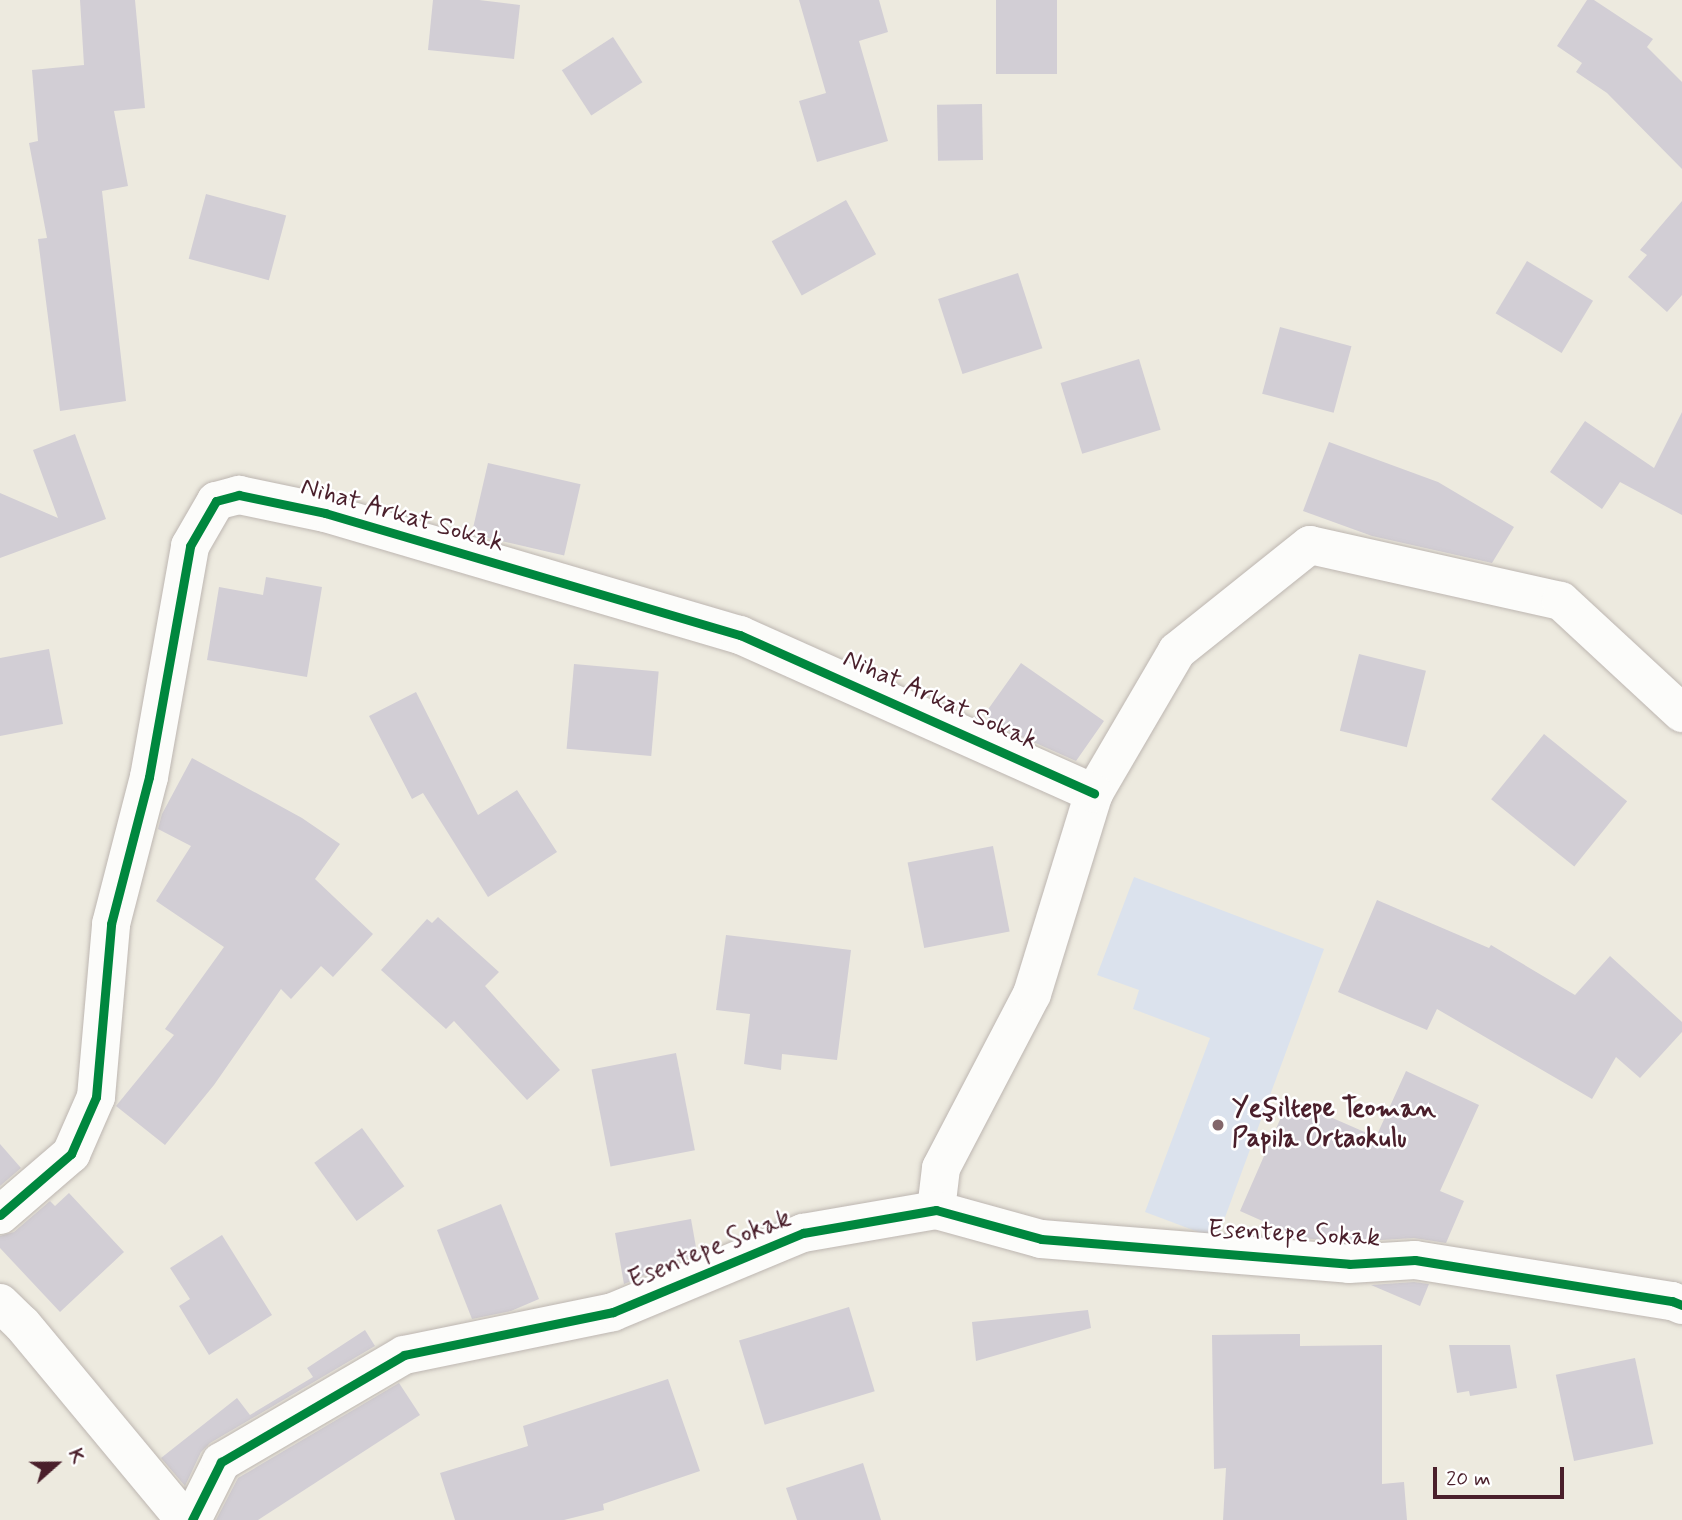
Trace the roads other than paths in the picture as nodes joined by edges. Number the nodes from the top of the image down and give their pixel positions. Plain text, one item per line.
1 (1682, 713) edge
2 (1094, 793) junction
3 (936, 1210) junction
4 (0, 1215) edge
5 (0, 1303) edge
6 (1682, 1305) edge
7 (185, 1520) edge
8 (192, 1520) edge

1 - 2 street
2 - 3 street
2 - 4 street, Nihat Arkat Sokak
3 - 6 street, Esentepe Sokak
3 - 8 street, Esentepe Sokak
5 - 7 street

